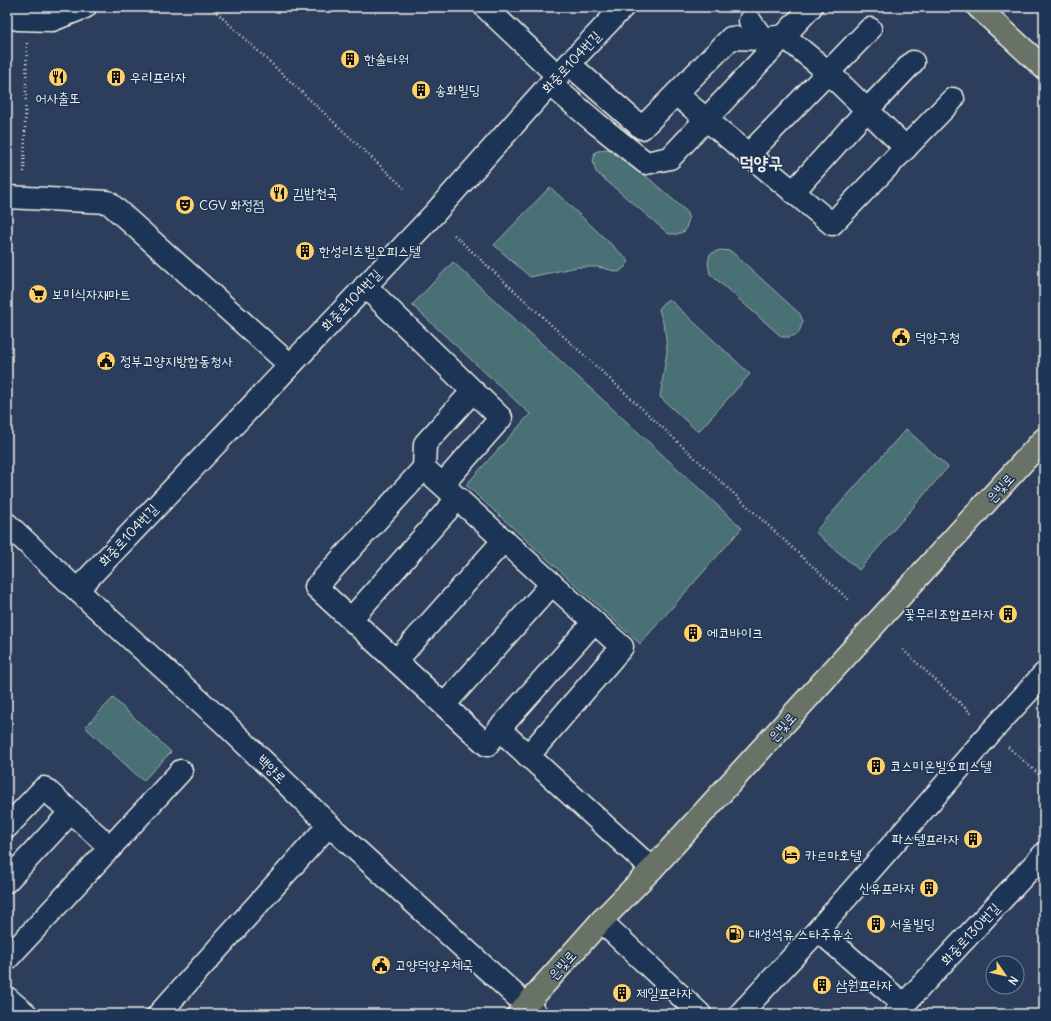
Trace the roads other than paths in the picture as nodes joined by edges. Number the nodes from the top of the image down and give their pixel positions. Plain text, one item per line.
1 (85, 7) edge
2 (485, 7) edge
3 (623, 7) edge
4 (811, 7) edge
5 (978, 7) edge
6 (7, 17) edge
7 (750, 20) dead end
8 (870, 29) dead end
9 (784, 36) junction
10 (763, 39) junction
11 (913, 62) dead end
12 (1044, 68) edge
13 (828, 72) junction
14 (559, 74) junction
15 (676, 94) junction
16 (953, 99) dead end
17 (866, 111) junction
18 (706, 120) junction
19 (906, 148) junction
20 (748, 155) junction
21 (793, 192) junction
22 (7, 197) edge
23 (365, 286) junction
24 (290, 365) junction
25 (473, 391) junction
26 (1044, 439) edge
27 (424, 468) junction
28 (450, 491) junction
29 (7, 524) edge
30 (504, 540) junction
31 (552, 584) junction
32 (77, 590) junction
33 (350, 619) junction
34 (594, 622) junction
35 (396, 661) junction
36 (1044, 674) edge
37 (444, 705) junction
38 (499, 729) junction
39 (528, 756) junction
40 (181, 771) dead end
41 (71, 812) junction
42 (329, 825) junction
43 (7, 827) edge
44 (111, 848) junction
45 (1044, 854) edge
46 (652, 869) junction
47 (7, 881) edge
48 (601, 921) junction
49 (818, 930) junction
50 (11, 948) edge
51 (7, 998) edge
52 (900, 1010) edge
53 (527, 1011) edge
54 (26, 1014) edge
55 (159, 1014) edge
56 (700, 1014) edge
57 (740, 1014) edge

1 - 6 street
2 - 14 street
3 - 14 street, 화중로104번길
4 - 9 street
5 - 12 main road
7 - 10 street
8 - 13 street
9 - 10 street
9 - 13 street
9 - 18 street
10 - 15 street
11 - 17 street
13 - 17 street
13 - 20 street
14 - 15 street
14 - 18 street
14 - 23 street, 화중로104번길
15 - 18 street
16 - 19 street
17 - 19 street
17 - 21 street
18 - 20 street
19 - 21 street
20 - 21 street
22 - 24 street
23 - 24 street, 화중로104번길
23 - 25 street
24 - 32 street, 화중로104번길
25 - 27 street
25 - 28 street
26 - 46 main road, 은빛로
27 - 28 street
27 - 33 street
28 - 30 street
28 - 33 street
29 - 32 street, 백양로
30 - 31 street
30 - 35 street
31 - 34 street
31 - 37 street
32 - 42 street, 백양로
33 - 35 street
34 - 38 street
34 - 39 street
35 - 37 street
36 - 49 street
37 - 38 street
38 - 39 street
39 - 46 street
40 - 44 street
41 - 43 street
41 - 44 street
41 - 47 street
42 - 53 street, 백양로
42 - 55 street
44 - 50 street
45 - 52 street, 화중로130번길
46 - 48 main road, 은빛로
48 - 53 main road, 은빛로
48 - 56 street
49 - 52 street
49 - 57 street
51 - 54 street

